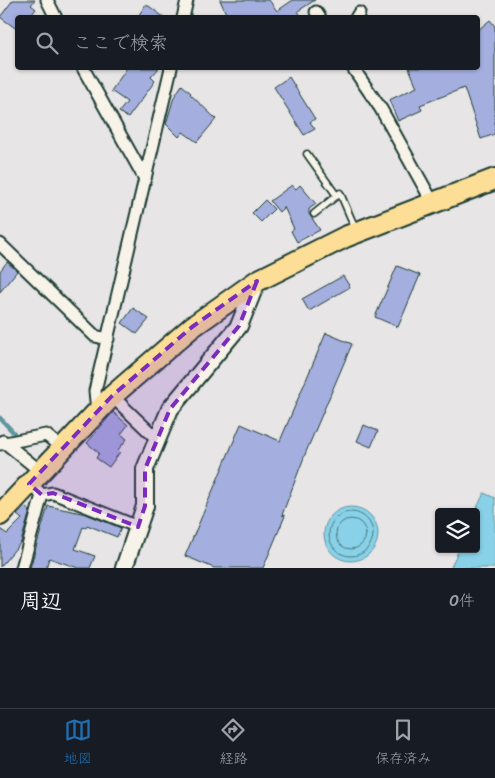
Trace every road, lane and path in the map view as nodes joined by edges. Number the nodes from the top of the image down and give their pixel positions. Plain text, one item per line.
1 (47, 0) edge
2 (187, 0) edge
3 (54, 15) edge
4 (184, 15) edge
5 (84, 70) edge
6 (171, 70) edge
7 (354, 70) edge
8 (307, 154) dead end
9 (145, 179) junction
10 (495, 179) edge
11 (337, 196) junction
12 (433, 203) junction
13 (314, 214) dead end
14 (357, 232) junction
15 (0, 244) edge
16 (257, 281) junction
17 (108, 339) junction
18 (112, 396) junction
19 (97, 411) junction
20 (157, 439) junction
21 (2, 442) edge
22 (62, 448) junction
23 (37, 483) junction
24 (0, 515) edge
25 (138, 527) junction
26 (22, 568) edge
27 (124, 568) edge

1 - 3 street
2 - 4 street
5 - 9 street
6 - 9 street
7 - 12 street
8 - 11 lane
9 - 17 street
10 - 12 highway
11 - 13 lane
11 - 14 lane
12 - 14 highway
14 - 16 highway
15 - 17 street
16 - 18 highway
16 - 20 street
17 - 19 street
18 - 19 highway
18 - 20 street
19 - 22 highway
20 - 25 street
21 - 22 street
21 - 23 street
22 - 23 highway
23 - 24 highway
23 - 25 street
23 - 26 street
25 - 27 street

